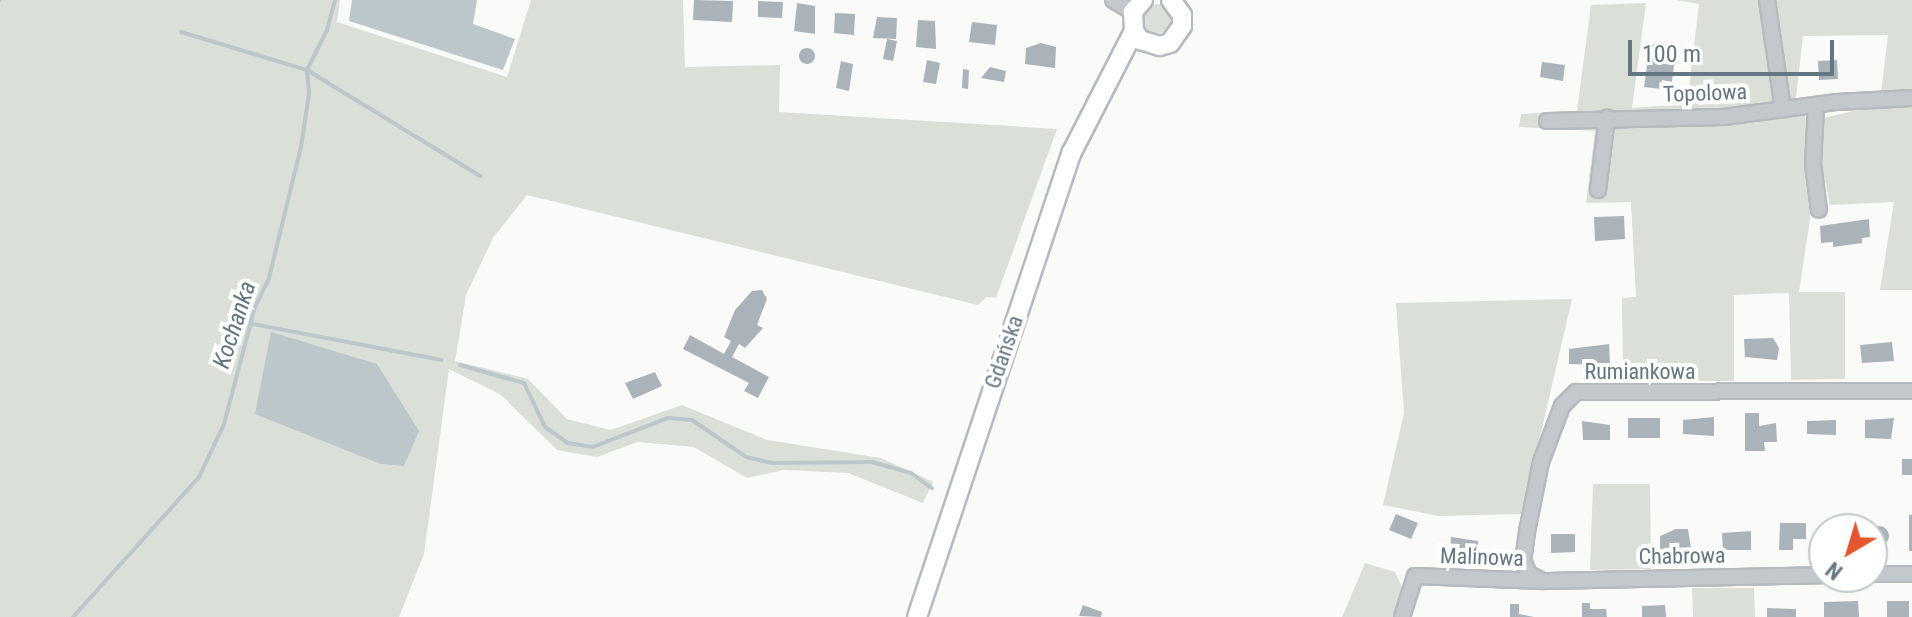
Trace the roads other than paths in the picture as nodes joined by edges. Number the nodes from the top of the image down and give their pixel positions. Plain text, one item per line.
1 (1113, 0) edge
2 (1767, 0) edge
3 (1182, 5) edge
4 (1137, 14) edge
5 (1150, 45) junction
6 (1104, 91) junction
7 (1912, 98) edge
8 (1816, 107) junction
9 (1783, 110) junction
10 (1607, 118) junction
11 (1547, 121) dead end
12 (1598, 190) dead end
13 (1819, 210) dead end
14 (1912, 391) edge
15 (1888, 574) edge
16 (1912, 574) edge
17 (1808, 575) edge
18 (1542, 581) junction
19 (917, 617) edge
20 (1402, 617) edge

1 - 4 street
2 - 9 street
3 - 5 main road, Gdańska
4 - 5 main road
4 - 6 main road, Gdańska
5 - 6 main road, Gdańska
6 - 19 main road, Gdańska
7 - 8 street, Topolowa
8 - 9 street, Topolowa
8 - 13 street
9 - 10 street, Topolowa
10 - 11 street, Topolowa
10 - 12 street
14 - 18 street, Rumiankowa
15 - 16 street
17 - 18 street, Chabrowa
18 - 20 street, Malinowa

